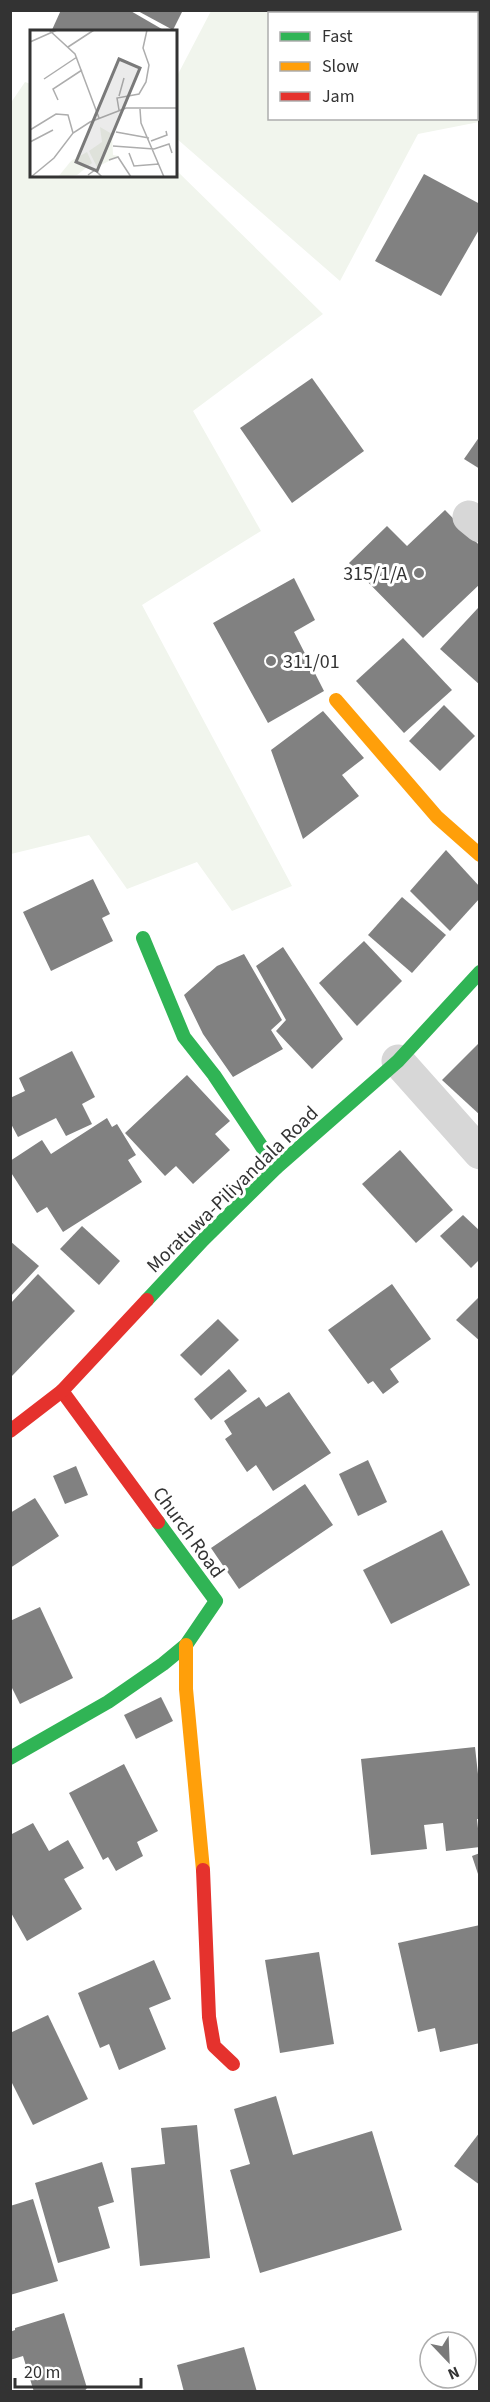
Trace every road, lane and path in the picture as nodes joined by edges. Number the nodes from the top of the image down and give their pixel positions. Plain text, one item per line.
1 (336, 700) dead end
2 (480, 855) edge
3 (143, 938) dead end
4 (480, 972) edge
5 (398, 1061) junction
6 (480, 1153) edge
7 (276, 1168) junction
8 (62, 1391) junction
9 (10, 1431) edge
10 (186, 1645) junction
11 (10, 1758) edge
12 (233, 2064) dead end

1 - 2 street
3 - 7 street
4 - 5 street, Moratuwa-Piliyandala Road
5 - 6 street
5 - 7 street, Moratuwa-Piliyandala Road
7 - 8 street, Moratuwa-Piliyandala Road
8 - 9 street, Moratuwa-Piliyandala Road
8 - 10 street, Church Road
10 - 11 street, Church Road
10 - 12 street

